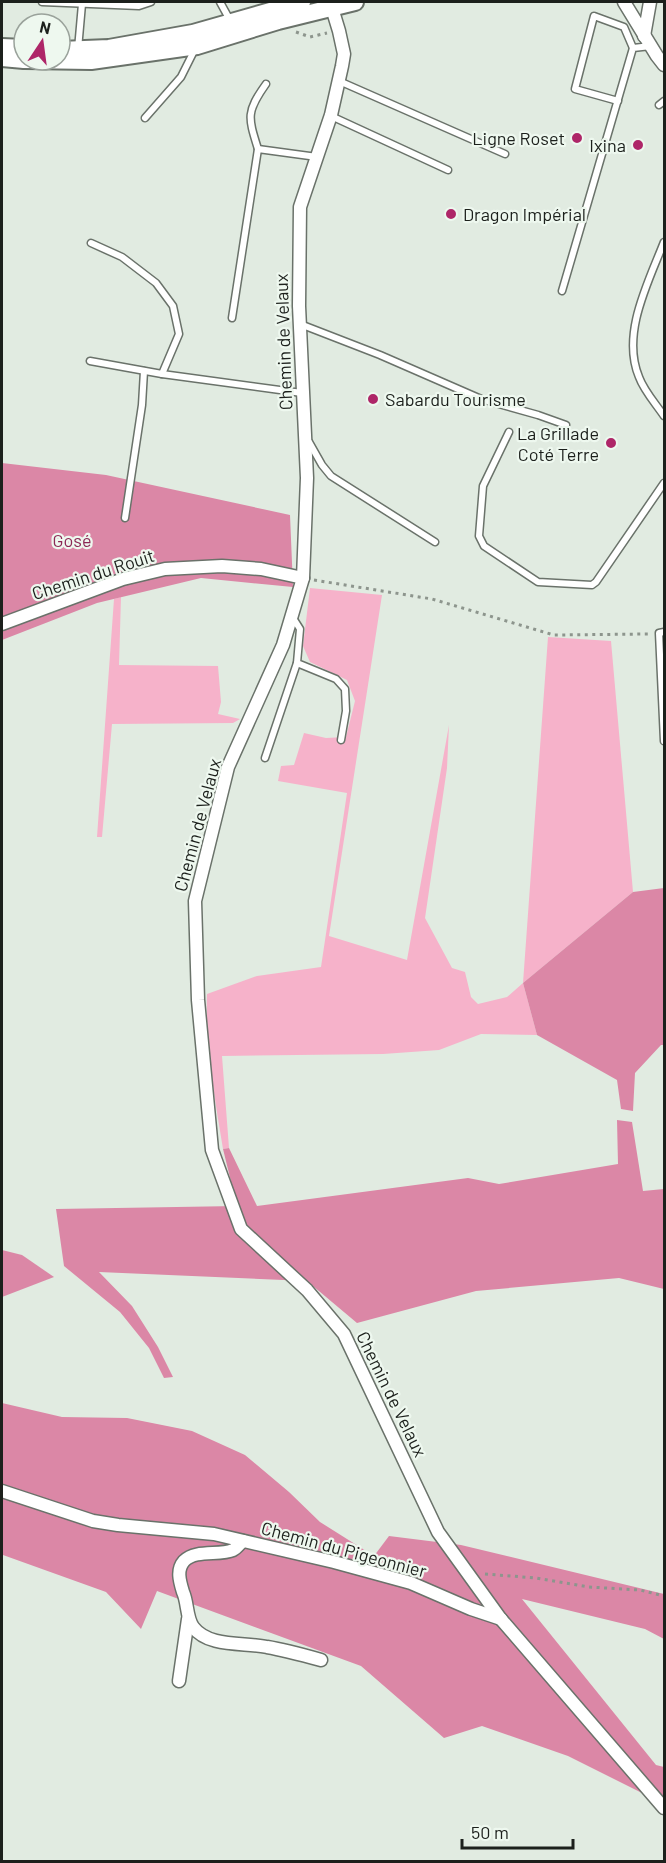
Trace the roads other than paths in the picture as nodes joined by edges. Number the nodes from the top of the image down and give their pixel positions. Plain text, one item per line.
1 (42, 2) edge
2 (151, 2) edge
3 (220, 2) edge
4 (302, 2) edge
5 (355, 2) edge
6 (624, 2) edge
7 (650, 2) edge
8 (82, 4) junction
9 (332, 8) junction
10 (231, 23) junction
11 (647, 41) junction
12 (197, 46) junction
13 (633, 48) junction
14 (72, 54) edge
15 (72, 55) edge
16 (77, 55) junction
17 (664, 65) edge
18 (339, 81) junction
19 (266, 84) dead end
20 (618, 101) junction
21 (331, 115) junction
22 (145, 118) dead end
23 (258, 149) junction
24 (506, 154) dead end
25 (318, 158) junction
26 (448, 170) dead end
27 (664, 242) edge
28 (91, 243) dead end
29 (656, 263) junction
30 (664, 263) edge
31 (562, 291) dead end
32 (232, 318) dead end
33 (300, 324) junction
34 (90, 361) dead end
35 (144, 371) junction
36 (162, 375) junction
37 (302, 393) junction
38 (664, 416) edge
39 (566, 425) dead end
40 (509, 432) dead end
41 (305, 434) junction
42 (664, 483) edge
43 (125, 518) dead end
44 (435, 542) dead end
45 (303, 578) junction
46 (292, 616) junction
47 (2, 624) edge
48 (662, 633) edge
49 (297, 663) junction
50 (341, 740) dead end
51 (664, 741) edge
52 (265, 758) dead end
53 (2, 1491) edge
54 (243, 1540) junction
55 (188, 1619) junction
56 (501, 1619) junction
57 (321, 1660) dead end
58 (178, 1681) dead end
59 (664, 1808) edge

1 - 8 lane
2 - 8 lane
3 - 10 lane
4 - 10 main road
5 - 9 main road
6 - 11 street
7 - 11 street
8 - 16 lane
9 - 12 main road
9 - 18 street, Chemin de Velaux
10 - 16 main road
11 - 13 lane
11 - 17 street
12 - 16 main road
12 - 22 lane
13 - 20 lane
13 - 20 lane
14 - 16 main road
15 - 16 main road
18 - 21 street, Chemin de Velaux
18 - 24 lane
19 - 23 lane
20 - 31 lane
21 - 25 street, Chemin de Velaux
21 - 26 lane
23 - 25 lane
23 - 32 lane
25 - 33 street, Chemin de Velaux
27 - 29 lane
28 - 36 lane
29 - 30 lane
29 - 38 lane
33 - 37 street, Chemin de Velaux
33 - 39 lane
34 - 35 lane
35 - 36 lane
35 - 43 lane
36 - 37 lane
37 - 41 street, Chemin de Velaux
40 - 42 lane
41 - 44 lane
41 - 45 street, Chemin de Velaux
45 - 46 street, Chemin de Velaux
45 - 47 street, Chemin du Rouit
46 - 49 lane
46 - 56 street, Chemin de Velaux
48 - 51 lane
49 - 50 lane
49 - 52 lane
53 - 54 street, Chemin du Pigeonnier
54 - 55 street
54 - 56 street, Chemin du Pigeonnier
55 - 57 street
55 - 58 street
56 - 59 street

